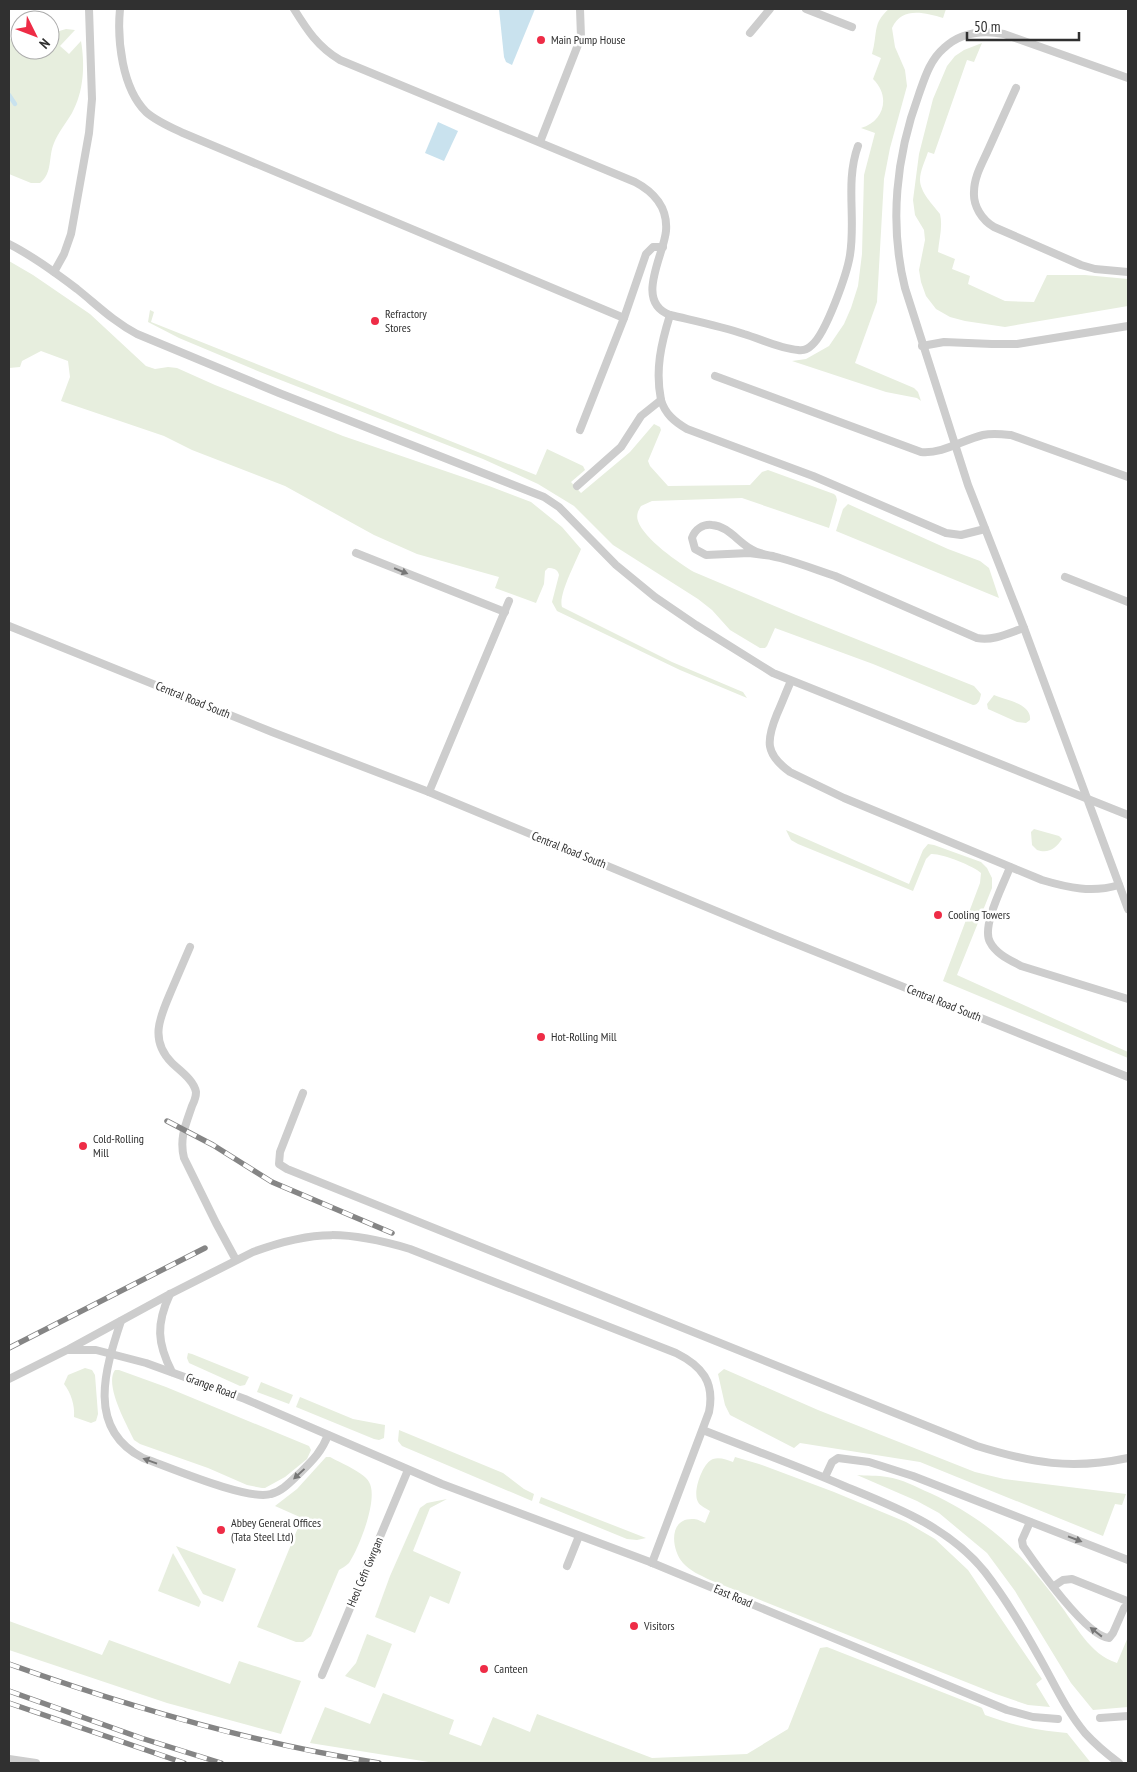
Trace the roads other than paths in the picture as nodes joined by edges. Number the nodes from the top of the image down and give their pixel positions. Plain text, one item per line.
1 (89, 9) edge
2 (120, 9) edge
3 (294, 9) edge
4 (580, 9) edge
5 (770, 9) edge
6 (806, 9) edge
7 (852, 27) dead end
8 (750, 33) dead end
9 (1128, 78) edge
10 (1016, 88) dead end
11 (540, 142) junction
12 (858, 146) dead end
13 (9, 244) edge
14 (663, 247) junction
15 (54, 272) junction
16 (1128, 272) edge
17 (670, 315) junction
18 (624, 318) junction
19 (1128, 326) edge
20 (922, 346) junction
21 (716, 376) dead end
22 (661, 400) junction
23 (580, 430) dead end
24 (955, 445) junction
25 (1128, 477) edge
26 (577, 486) dead end
27 (985, 529) junction
28 (356, 553) dead end
29 (772, 556) junction
30 (1065, 577) dead end
31 (510, 601) dead end
32 (1128, 602) edge
33 (505, 612) junction
34 (9, 626) edge
35 (1024, 628) junction
36 (791, 681) junction
37 (429, 792) junction
38 (1088, 799) junction
39 (1128, 815) edge
40 (1010, 867) junction
41 (1119, 885) junction
42 (1128, 909) edge
43 (190, 947) dead end
44 (1128, 999) edge
45 (1128, 1077) edge
46 (303, 1093) dead end
47 (236, 1260) junction
48 (170, 1294) junction
49 (121, 1321) junction
50 (67, 1350) junction
51 (110, 1353) junction
52 (172, 1372) junction
53 (9, 1379) edge
54 (703, 1430) junction
55 (328, 1435) junction
56 (1128, 1458) edge
57 (408, 1470) junction
58 (825, 1477) junction
59 (1030, 1522) junction
60 (579, 1536) junction
61 (1128, 1560) edge
62 (652, 1563) junction
63 (567, 1566) dead end
64 (1054, 1586) junction
65 (1127, 1604) edge
66 (322, 1675) dead end
67 (1128, 1716) edge
68 (1100, 1718) dead end
69 (1058, 1719) dead end
70 (9, 1760) edge
71 (36, 1763) edge
72 (1119, 1763) edge

1 - 15 lane
2 - 18 lane
3 - 11 lane
4 - 11 lane
5 - 8 lane
6 - 7 lane
9 - 20 lane
10 - 16 lane
11 - 14 lane
12 - 17 lane
13 - 15 lane
14 - 17 lane
14 - 18 lane
15 - 36 lane
17 - 22 lane
18 - 23 lane
19 - 20 lane
20 - 24 lane
21 - 24 lane
22 - 26 lane
22 - 27 lane
24 - 25 lane
24 - 27 lane
27 - 35 lane
28 -> 33 lane
29 - 29 lane
29 - 35 lane
30 - 32 lane
31 - 33 lane
33 - 37 lane
34 - 37 lane, Central Road South
35 - 38 lane
36 - 38 lane
36 - 40 lane
37 - 45 lane, Central Road South
38 - 39 lane
38 - 41 lane
40 - 41 lane
40 - 44 lane
41 - 42 lane
43 - 47 lane
46 - 56 lane
47 - 48 lane
47 - 54 lane
48 - 49 lane
48 - 52 lane
49 - 50 lane
49 - 51 lane
50 - 51 lane, Grange Road
50 - 53 lane, Grange Road
51 - 52 lane, Grange Road
55 -> 51 lane
52 - 55 lane, Grange Road
54 - 58 lane
54 - 62 lane
55 - 57 lane, Grange Road
57 - 60 lane, East Road
57 - 66 lane, Heol Cefn Gwrgan
58 - 59 lane
58 - 72 lane
59 -> 61 lane
59 - 64 lane
60 - 62 lane, East Road
60 - 63 lane
62 - 69 lane, East Road
64 - 65 lane
65 -> 64 lane
67 - 68 lane
70 - 71 lane

